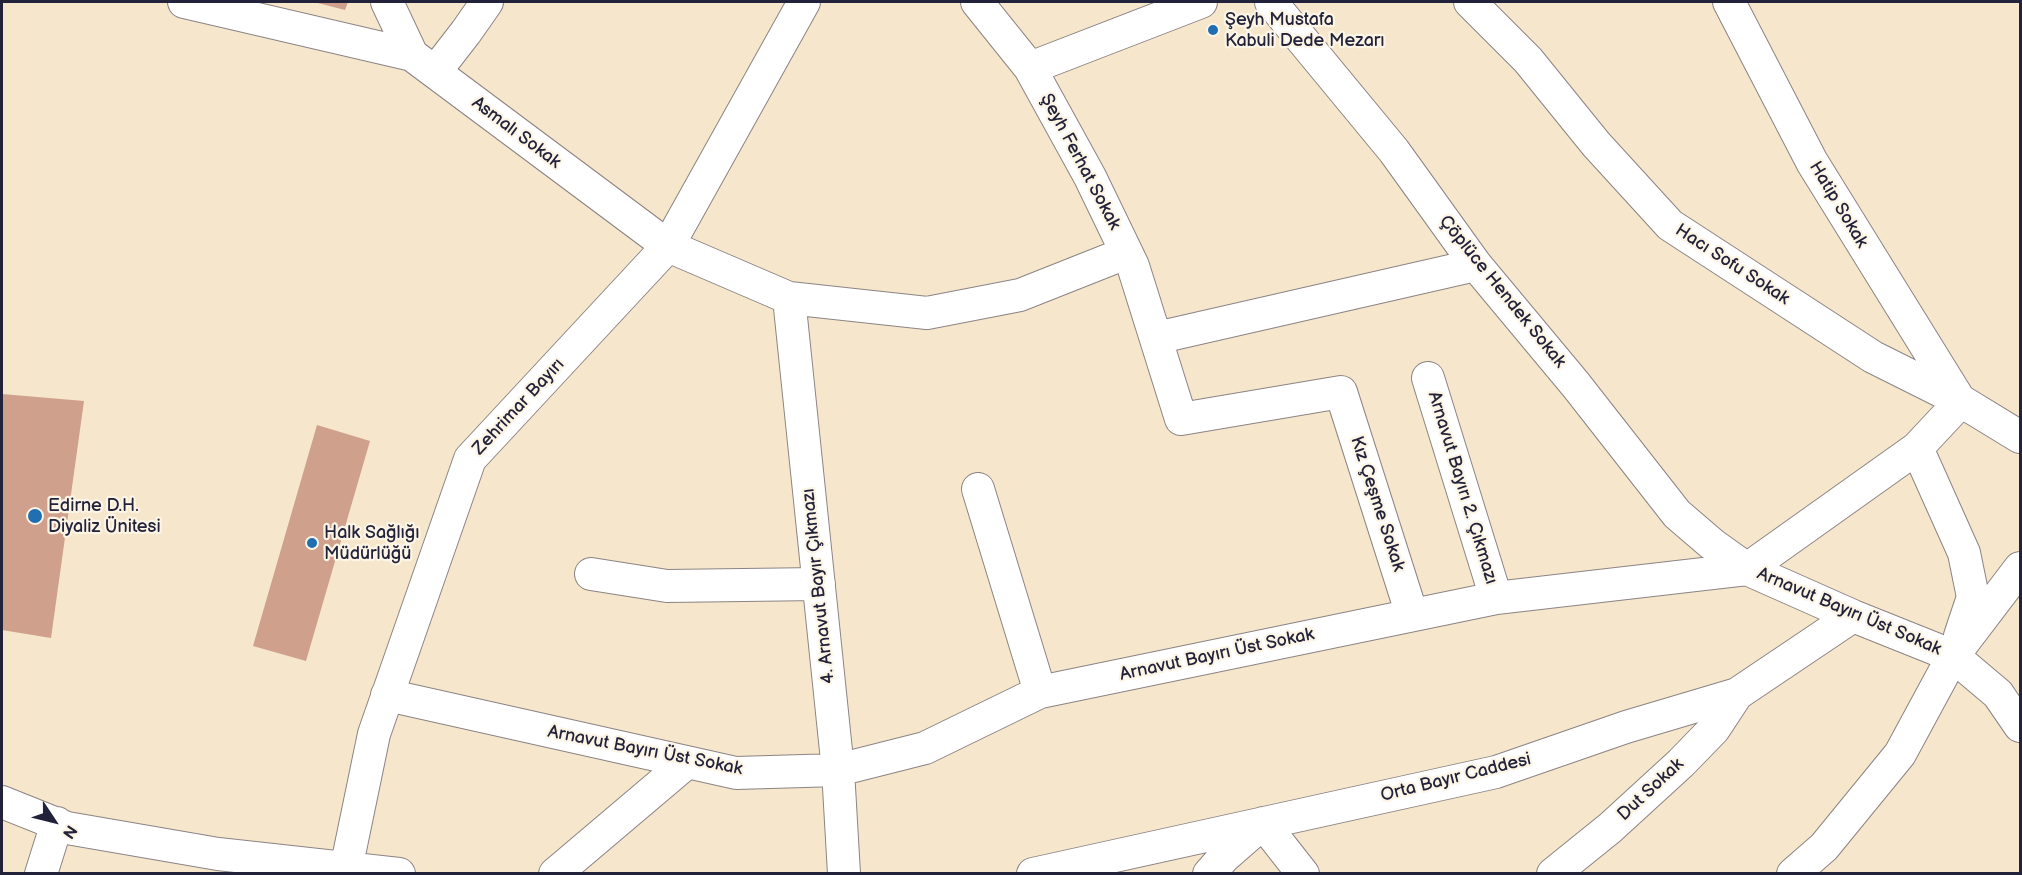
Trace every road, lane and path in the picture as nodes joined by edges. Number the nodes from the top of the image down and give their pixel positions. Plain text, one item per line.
1 (184, 2) edge
2 (387, 2) edge
3 (488, 2) edge
4 (804, 2) edge
5 (976, 2) edge
6 (1201, 2) edge
7 (1271, 2) edge
8 (1470, 2) edge
9 (1729, 2) edge
10 (423, 64) junction
11 (1030, 68) junction
12 (668, 246) junction
13 (1126, 253) junction
14 (1476, 265) junction
15 (789, 298) junction
16 (1156, 338) junction
17 (1428, 378) dead end
18 (1341, 392) joint
19 (1961, 401) junction
20 (2020, 437) edge
21 (1917, 448) junction
22 (978, 489) dead end
23 (2020, 568) edge
24 (1747, 569) junction
25 (591, 574) dead end
26 (819, 584) junction
27 (1496, 597) junction
28 (1412, 615) junction
29 (1853, 616) junction
30 (1953, 656) junction
31 (1040, 692) junction
32 (1737, 694) junction
33 (387, 695) junction
34 (2020, 726) edge
35 (686, 763) junction
36 (838, 770) junction
37 (2, 801) edge
38 (57, 823) junction
39 (1263, 823) junction
40 (345, 871) edge
41 (41, 873) edge
42 (399, 873) edge
43 (555, 873) edge
44 (844, 873) edge
45 (1033, 873) edge
46 (1209, 873) edge
47 (1303, 873) edge
48 (1553, 873) edge
49 (1793, 873) edge

1 - 10 street
2 - 10 street, Asmalı Sokak
3 - 10 street
4 - 12 street, Zehrimar Bayırı
5 - 11 street, Şeyh Ferhat Sokak
6 - 11 street
7 - 14 street, Çöplüce Hendek Sokak
8 - 19 street, Hacı Sofu Sokak
9 - 19 street, Hatip Sokak
10 - 12 street, Asmalı Sokak
11 - 13 street, Şeyh Ferhat Sokak
12 - 15 street, Asmalı Sokak
12 - 33 street, Zehrimar Bayırı
13 - 15 street, Asmalı Sokak
13 - 16 street, Şeyh Ferhat Sokak
14 - 16 street
14 - 24 street, Çöplüce Hendek Sokak
15 - 26 street, 4. Arnavut Bayır Çıkmazı
16 - 18 street, Şeyh Ferhat Sokak
17 - 27 street, Arnavut Bayırı 2. Çıkmazı
18 - 28 street, Kız Çeşme Sokak
19 - 20 street, Hacı Sofu Sokak
19 - 21 street
21 - 24 street
21 - 30 street
22 - 31 street
23 - 30 street
24 - 27 street, Arnavut Bayırı Üst Sokak
24 - 29 street, Arnavut Bayırı Üst Sokak
25 - 26 street
26 - 36 street, 4. Arnavut Bayır Çıkmazı
27 - 28 street, Arnavut Bayırı Üst Sokak
28 - 31 street, Arnavut Bayırı Üst Sokak
29 - 30 street, Arnavut Bayırı Üst Sokak
29 - 32 street, Orta Bayır Caddesi
30 - 34 street, Arnavut Bayırı Üst Sokak
30 - 49 street
31 - 36 street, Arnavut Bayırı Üst Sokak
32 - 39 street, Orta Bayır Caddesi
32 - 48 street, Dut Sokak
33 - 35 street, Arnavut Bayırı Üst Sokak
33 - 40 street, Zehrimar Bayırı
35 - 36 street, Arnavut Bayırı Üst Sokak
35 - 43 street
36 - 44 street, 4. Arnavut Bayır Çıkmazı
37 - 38 street
38 - 40 street
38 - 41 street
39 - 45 street, Orta Bayır Caddesi
39 - 46 street
39 - 47 street
40 - 42 street

